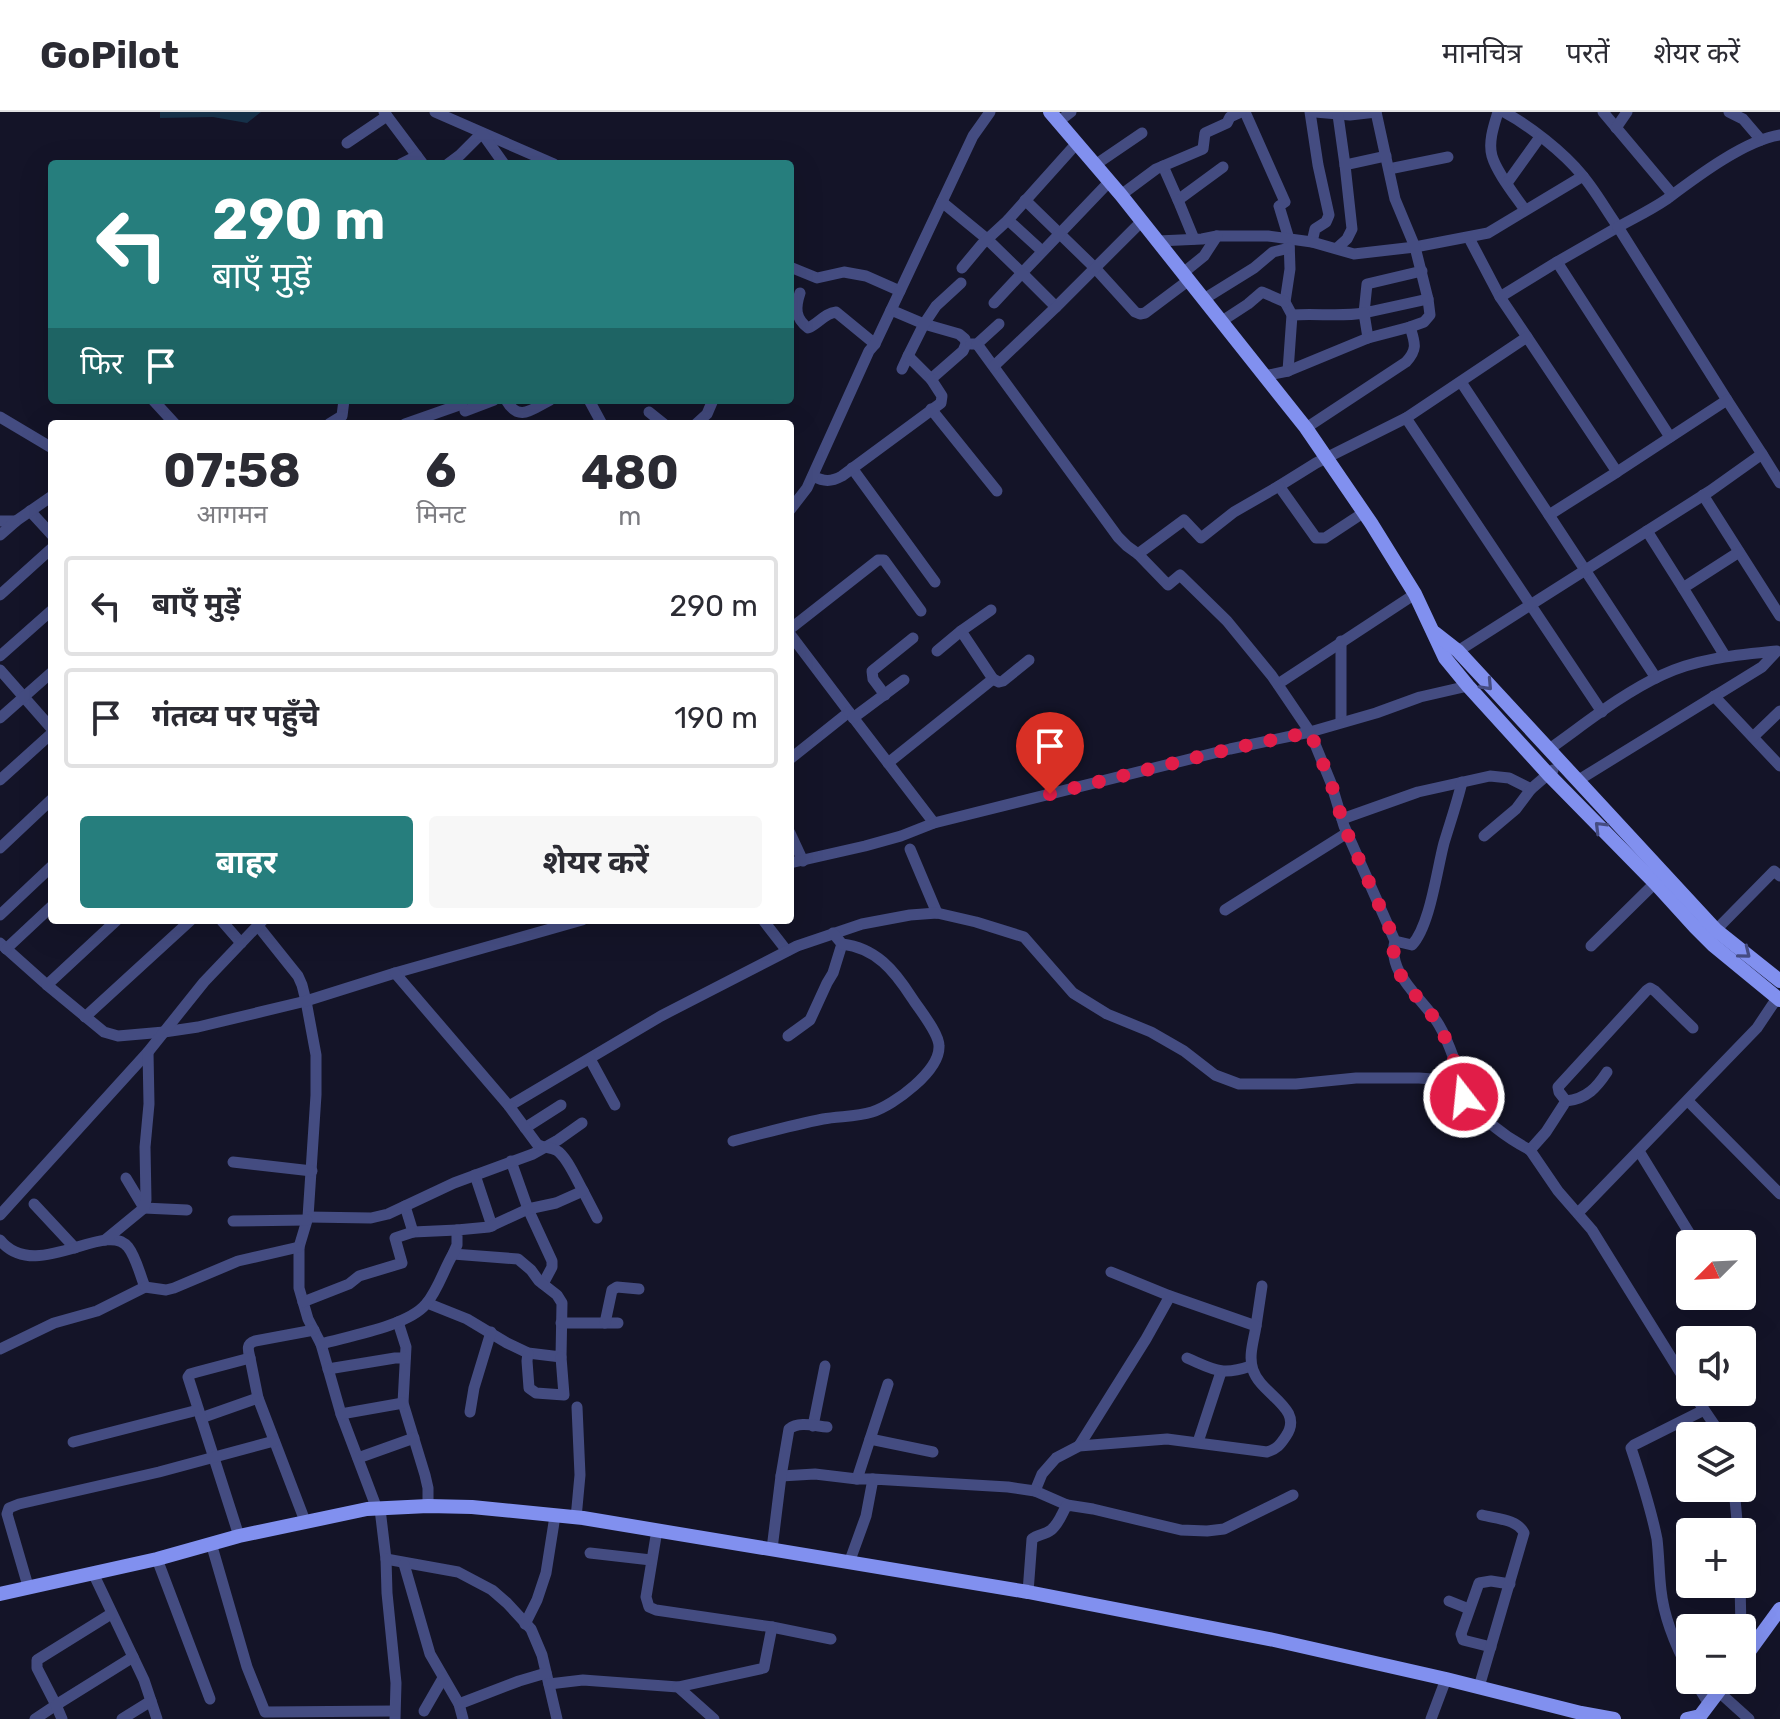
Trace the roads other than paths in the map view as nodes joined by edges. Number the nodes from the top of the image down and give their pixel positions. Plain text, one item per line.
1 (435, 112) edge
2 (990, 112) edge
3 (1071, 112) edge
4 (1313, 112) edge
5 (1376, 112) edge
6 (1501, 112) edge
7 (1603, 112) edge
8 (1627, 112) edge
9 (1729, 112) edge
10 (1236, 113) edge
11 (386, 114) edge
12 (448, 114) edge
13 (1338, 115) junction
14 (1744, 116) edge
15 (1054, 117) edge
16 (1616, 128) junction
17 (482, 133) junction
18 (1142, 133) dead end
19 (1780, 135) edge
20 (1540, 137) junction
21 (1761, 140) junction
22 (347, 143) dead end
23 (1077, 143) junction
24 (1386, 156) junction
25 (1448, 157) dead end
26 (420, 160) edge
27 (463, 160) edge
28 (501, 160) edge
29 (545, 160) edge
30 (1095, 165) junction
31 (1345, 165) junction
32 (1163, 166) junction
33 (1223, 167) dead end
34 (1389, 169) junction
35 (1583, 176) junction
36 (1110, 181) junction
37 (1507, 183) junction
38 (1672, 194) junction
39 (1121, 195) junction
40 (1025, 200) junction
41 (1178, 200) junction
42 (942, 202) junction
43 (1525, 210) junction
44 (1008, 220) junction
45 (1142, 221) junction
46 (1618, 227) junction
47 (1059, 234) junction
48 (1217, 236) junction
49 (1469, 238) junction
50 (987, 239) junction
51 (1194, 239) junction
52 (1158, 241) junction
53 (1312, 242) junction
54 (1289, 243) junction
55 (1415, 247) junction
56 (1337, 248) junction
57 (1042, 251) junction
58 (1557, 262) junction
59 (962, 268) dead end
60 (1095, 268) junction
61 (794, 269) edge
62 (1422, 271) junction
63 (1022, 273) junction
64 (810, 276) junction
65 (1186, 276) junction
66 (961, 283) dead end
67 (795, 291) edge
68 (900, 291) junction
69 (1500, 297) junction
70 (1204, 299) junction
71 (1428, 299) junction
72 (1285, 302) junction
73 (994, 303) dead end
74 (1056, 307) junction
75 (891, 310) junction
76 (1364, 313) junction
77 (1292, 315) junction
78 (1222, 321) junction
79 (924, 324) junction
80 (999, 324) dead end
81 (1410, 327) junction
82 (1527, 337) junction
83 (1368, 338) junction
84 (875, 344) junction
85 (972, 344) junction
86 (908, 356) junction
87 (994, 366) junction
88 (902, 369) dead end
89 (1288, 371) junction
90 (1264, 376) junction
91 (931, 379) junction
92 (1461, 382) junction
93 (1727, 400) junction
94 (157, 404) edge
95 (509, 404) edge
96 (543, 404) edge
97 (462, 405) edge
98 (931, 409) junction
99 (649, 412) dead end
100 (0, 417) edge
101 (1406, 418) junction
102 (171, 420) edge
103 (417, 420) edge
104 (659, 420) edge
105 (1306, 428) junction
106 (1670, 437) junction
107 (48, 446) edge
108 (1762, 454) junction
109 (1326, 458) junction
110 (852, 468) junction
111 (1617, 472) junction
112 (813, 476) junction
113 (1780, 483) edge
114 (1279, 486) junction
115 (997, 491) dead end
116 (1703, 495) junction
117 (48, 499) edge
118 (794, 505) edge
119 (30, 511) junction
120 (1363, 513) junction
121 (1549, 515) junction
122 (0, 521) edge
123 (16, 521) junction
124 (48, 531) edge
125 (1647, 531) junction
126 (0, 535) edge
127 (48, 552) edge
128 (1739, 552) junction
129 (1138, 554) junction
130 (1584, 570) junction
131 (935, 582) dead end
132 (1683, 588) junction
133 (1415, 594) junction
134 (0, 595) edge
135 (1531, 603) junction
136 (991, 610) dead end
137 (921, 611) dead end
138 (48, 614) edge
139 (1780, 616) edge
140 (794, 629) edge
141 (1432, 630) junction
142 (961, 631) junction
143 (794, 637) edge
144 (913, 638) dead end
145 (1341, 641) junction
146 (1778, 650) edge
147 (937, 651) dead end
148 (1458, 651) junction
149 (0, 656) edge
150 (1725, 656) junction
151 (1029, 660) dead end
152 (0, 670) edge
153 (48, 676) edge
154 (1656, 678) junction
155 (993, 679) junction
156 (904, 680) dead end
157 (1278, 684) junction
158 (1468, 686) junction
159 (885, 695) junction
160 (1714, 696) junction
161 (24, 697) junction
162 (1780, 711) edge
163 (1602, 712) junction
164 (851, 715) junction
165 (0, 718) edge
166 (1341, 722) junction
167 (48, 726) edge
168 (1310, 732) junction
169 (48, 735) edge
170 (1753, 737) junction
171 (1548, 750) junction
172 (794, 756) edge
173 (888, 763) junction
174 (1562, 765) junction
175 (1780, 766) edge
176 (1548, 774) junction
177 (0, 780) edge
178 (1577, 781) junction
179 (1462, 782) junction
180 (1531, 789) junction
181 (48, 803) edge
182 (1342, 819) junction
183 (934, 823) junction
184 (1347, 833) junction
185 (1484, 836) dead end
186 (0, 848) edge
187 (910, 849) dead end
188 (796, 862) edge
189 (48, 870) edge
190 (1778, 870) edge
191 (1655, 883) junction
192 (48, 909) edge
193 (1225, 910) dead end
194 (937, 913) junction
195 (0, 915) edge
196 (113, 924) edge
197 (187, 924) edge
198 (224, 924) edge
199 (259, 924) edge
200 (261, 924) edge
201 (568, 924) edge
202 (766, 924) edge
203 (833, 933) junction
204 (1712, 934) junction
205 (1395, 941) junction
206 (241, 943) junction
207 (842, 944) junction
208 (3, 946) edge
209 (1591, 946) dead end
210 (787, 951) junction
211 (395, 973) junction
212 (1780, 981) edge
213 (47, 985) junction
214 (1778, 999) edge
215 (306, 1001) junction
216 (85, 1017) junction
217 (1693, 1028) dead end
218 (164, 1032) junction
219 (788, 1036) dead end
220 (148, 1052) junction
221 (590, 1059) junction
222 (1607, 1072) dead end
223 (1460, 1081) junction
224 (1566, 1101) junction
225 (1688, 1101) junction
226 (561, 1105) dead end
227 (615, 1105) dead end
228 (509, 1106) junction
229 (582, 1123) dead end
230 (525, 1128) junction
231 (733, 1141) dead end
232 (543, 1148) junction
233 (1530, 1150) junction
234 (1639, 1151) junction
235 (511, 1161) junction
236 (233, 1162) dead end
237 (312, 1171) junction
238 (475, 1175) junction
239 (126, 1178) dead end
240 (583, 1191) junction
241 (1780, 1194) edge
242 (34, 1204) dead end
243 (405, 1206) junction
244 (144, 1208) junction
245 (528, 1209) junction
246 (187, 1210) dead end
247 (1578, 1213) junction
248 (0, 1215) edge
249 (597, 1218) dead end
250 (308, 1219) junction
251 (233, 1221) dead end
252 (492, 1226) junction
253 (457, 1230) junction
254 (1687, 1230) edge
255 (413, 1232) junction
256 (0, 1240) edge
257 (105, 1241) junction
258 (299, 1247) junction
259 (75, 1248) junction
260 (453, 1254) junction
261 (1111, 1272) dead end
262 (543, 1284) junction
263 (1262, 1286) dead end
264 (145, 1287) junction
265 (639, 1289) dead end
266 (1170, 1296) junction
267 (303, 1302) junction
268 (427, 1303) junction
269 (398, 1322) junction
270 (561, 1323) junction
271 (1256, 1326) junction
272 (314, 1330) junction
273 (491, 1332) junction
274 (321, 1344) junction
275 (0, 1349) edge
276 (528, 1353) junction
277 (561, 1357) junction
278 (250, 1358) junction
279 (405, 1358) junction
280 (1187, 1358) dead end
281 (825, 1366) dead end
282 (1251, 1366) junction
283 (1676, 1366) edge
284 (328, 1369) junction
285 (1221, 1372) junction
286 (888, 1384) dead end
287 (258, 1398) junction
288 (403, 1403) junction
289 (1701, 1406) edge
290 (577, 1407) dead end
291 (1704, 1410) junction
292 (470, 1412) dead end
293 (199, 1414) junction
294 (341, 1414) junction
295 (1712, 1422) edge
296 (813, 1426) junction
297 (827, 1427) dead end
298 (414, 1438) junction
299 (870, 1439) junction
300 (274, 1441) junction
301 (73, 1442) dead end
302 (1198, 1442) junction
303 (1079, 1446) junction
304 (933, 1452) dead end
305 (213, 1458) junction
306 (358, 1458) junction
307 (781, 1476) junction
308 (857, 1479) junction
309 (873, 1479) junction
310 (1035, 1491) junction
311 (1293, 1495) dead end
312 (1067, 1505) junction
313 (428, 1506) junction
314 (379, 1509) junction
315 (1482, 1515) dead end
316 (555, 1516) junction
317 (576, 1518) junction
318 (305, 1521) junction
319 (657, 1530) junction
320 (239, 1536) junction
321 (211, 1543) junction
322 (772, 1549) junction
323 (590, 1553) dead end
324 (157, 1559) junction
325 (386, 1559) junction
326 (651, 1560) junction
327 (849, 1563) junction
328 (404, 1564) junction
329 (93, 1573) junction
330 (1510, 1584) junction
331 (28, 1586) junction
332 (1028, 1592) junction
333 (0, 1594) edge
334 (1449, 1601) dead end
335 (1469, 1609) junction
336 (1780, 1609) edge
337 (111, 1614) junction
338 (525, 1624) junction
339 (772, 1627) junction
340 (831, 1639) dead end
341 (1756, 1641) edge
342 (1676, 1642) edge
343 (1491, 1647) junction
344 (133, 1657) junction
345 (443, 1678) junction
346 (547, 1679) junction
347 (1446, 1679) junction
348 (678, 1687) junction
349 (1479, 1687) junction
350 (210, 1699) dead end
351 (151, 1701) junction
352 (459, 1704) junction
353 (56, 1705) junction
354 (1707, 1705) edge
355 (424, 1711) dead end
356 (394, 1715) edge
357 (265, 1716) edge
358 (35, 1719) edge
359 (62, 1719) edge
360 (122, 1719) edge
361 (157, 1719) edge
362 (463, 1719) edge
363 (557, 1719) edge
364 (714, 1719) edge
365 (1431, 1719) edge
366 (1614, 1719) edge
367 (1749, 1719) edge

1 - 12 street
2 - 42 street
3 - 15 street
4 - 13 street
4 - 53 street
5 - 13 street
5 - 24 street
6 - 20 street
6 - 37 street
7 - 16 street
8 - 16 street
9 - 14 street
10 - 32 street
10 - 54 street
11 - 22 street
11 - 26 street
12 - 17 street
13 - 31 street
14 - 21 street
15 - 23 main road
16 - 38 street
17 - 27 street
17 - 28 street
17 - 29 street
18 - 30 street
19 - 21 street
20 - 35 street
20 - 37 street
21 - 38 street
23 - 30 main road
23 - 40 street
24 - 31 street
24 - 34 street
25 - 34 street
30 - 36 main road
31 - 56 street
32 - 39 street
32 - 41 street
33 - 41 street
34 - 55 street
35 - 43 street
35 - 46 street
36 - 39 main road
36 - 47 street
37 - 43 street
38 - 46 street
39 - 45 main road
40 - 44 street
40 - 47 street
41 - 51 street
42 - 50 street
42 - 68 street
43 - 49 street
44 - 50 street
44 - 57 street
45 - 52 main road
45 - 60 street
46 - 58 street
46 - 93 street
47 - 57 street
47 - 60 street
48 - 51 street
48 - 54 street
48 - 65 street
49 - 55 street
49 - 69 street
50 - 59 street
50 - 63 street
51 - 52 street
52 - 65 main road
53 - 54 street
53 - 56 street
54 - 70 street
54 - 72 street
55 - 56 street
55 - 62 street
57 - 63 street
58 - 69 street
58 - 106 street
60 - 65 street
60 - 74 street
61 - 64 street
62 - 71 street
62 - 76 street
63 - 73 street
63 - 74 street
64 - 67 street
64 - 68 street
65 - 70 main road
66 - 79 street
67 - 84 street
68 - 75 street
69 - 82 street
70 - 78 main road
71 - 76 street
71 - 81 street
72 - 77 street
72 - 78 street
74 - 87 street
75 - 79 street
75 - 84 street
76 - 77 street
76 - 83 street
77 - 89 street
78 - 90 main road
79 - 85 street
79 - 86 street
80 - 85 street
81 - 83 street
81 - 105 street
82 - 92 street
82 - 111 street
83 - 89 street
84 - 112 street
85 - 87 street
85 - 91 street
86 - 88 street
86 - 91 street
87 - 129 street
89 - 90 street
90 - 105 main road
91 - 98 street
92 - 101 street
92 - 121 street
93 - 106 street
93 - 108 street
94 - 102 street
95 - 96 street
97 - 103 street
98 - 110 street
98 - 115 street
99 - 104 street
100 - 107 street
101 - 109 street
101 - 135 street
105 - 109 main road
106 - 111 street
108 - 113 street
108 - 116 street
109 - 114 street
109 - 120 main road
110 - 112 street
110 - 131 street
111 - 121 street
112 - 118 street
114 - 120 street
114 - 129 street
116 - 125 street
116 - 128 street
117 - 119 street
119 - 123 street
119 - 124 street
120 - 133 main road
121 - 130 street
122 - 123 street
123 - 126 street
125 - 130 street
125 - 132 street
127 - 134 street
128 - 132 street
128 - 139 street
129 - 157 street
130 - 135 street
130 - 154 street
132 - 150 street
133 - 141 main road
133 - 145 street
135 - 148 street
135 - 163 street
136 - 142 street
137 - 140 street
138 - 149 street
141 - 148 main road
141 - 158 main road
142 - 147 street
142 - 155 street
143 - 164 street
144 - 159 street
145 - 157 street
145 - 166 street
146 - 150 street
146 - 160 street
148 -> 171 main road
150 - 154 street
151 - 155 street
152 - 161 street
153 - 161 street
154 - 163 street
155 - 173 street
156 - 159 street
157 - 168 street
158 - 166 street
158 - 176 main road
159 - 164 street
160 - 170 street
160 - 178 street
161 - 165 street
161 - 167 street
162 - 170 street
163 - 171 street
164 - 172 street
164 - 173 street
166 - 168 street
168 - 182 street
168 - 183 street
169 - 177 street
170 - 175 street
171 - 174 main road
173 - 183 street
174 - 176 street
174 - 178 main road
176 - 180 street
191 -> 176 main road
178 - 204 main road
179 - 180 street
179 - 182 street
179 - 205 street
180 - 185 street
181 - 186 street
182 - 184 street
183 - 188 street
184 - 193 street
184 - 205 street
187 - 194 street
189 - 195 street
190 - 204 street
191 - 204 main road
191 - 209 street
192 - 208 street
194 - 203 street
194 - 223 street
196 - 213 street
197 - 216 street
198 - 206 street
199 - 206 street
200 - 215 street
201 - 211 street
202 - 210 street
203 - 207 street
203 - 210 street
204 -> 212 main road
204 - 214 main road
205 - 223 street
206 - 218 street
207 - 219 street
207 - 231 street
208 - 213 street
210 - 221 street
211 - 215 street
211 - 228 street
213 - 216 street
214 - 225 street
215 - 218 street
215 - 237 street
216 - 218 street
217 - 224 street
218 - 220 street
220 - 244 street
220 - 248 street
221 - 227 street
221 - 228 street
222 - 224 street
223 - 233 street
224 - 233 street
225 - 234 street
225 - 241 street
226 - 230 street
228 - 230 street
229 - 232 street
230 - 232 street
232 - 235 street
232 - 240 street
233 - 247 street
234 - 247 street
234 - 254 street
235 - 238 street
235 - 245 street
236 - 237 street
237 - 250 street
238 - 243 street
238 - 252 street
239 - 244 street
240 - 245 street
240 - 249 street
242 - 259 street
243 - 250 street
243 - 255 street
244 - 246 street
244 - 257 street
245 - 252 street
245 - 262 street
247 - 283 street
250 - 251 street
250 - 258 street
252 - 253 street
253 - 255 street
253 - 260 street
255 - 267 street
256 - 259 street
257 - 259 street
257 - 264 street
258 - 264 street
258 - 267 street
260 - 262 street
260 - 268 street
261 - 266 street
262 - 270 street
263 - 271 street
264 - 275 street
265 - 270 street
266 - 271 street
266 - 303 street
267 - 272 street
268 - 269 street
268 - 273 street
269 - 274 street
269 - 279 street
270 - 277 street
271 - 282 street
272 - 274 street
272 - 278 street
273 - 276 street
273 - 292 street
274 - 284 street
276 - 277 street
276 - 277 street
278 - 287 street
278 - 293 street
279 - 284 street
279 - 288 street
280 - 285 street
281 - 296 street
282 - 285 street
282 - 302 street
284 - 294 street
285 - 302 street
286 - 299 street
287 - 293 street
287 - 300 street
288 - 294 street
288 - 298 street
289 - 291 street
290 - 317 street
291 - 295 street
291 - 342 street
293 - 301 street
293 - 305 street
294 - 306 street
296 - 297 street
296 - 307 street
298 - 306 street
298 - 313 street
299 - 304 street
299 - 308 street
300 - 305 street
300 - 318 street
302 - 303 street
303 - 310 street
305 - 320 street
305 - 331 street
306 - 314 street
307 - 308 street
307 - 322 street
308 - 309 street
309 - 310 street
309 - 327 street
310 - 312 street
311 - 312 street
312 - 332 street
313 - 314 main road
313 - 316 main road
314 - 318 main road
314 - 325 street
315 - 330 street
316 - 317 main road
316 - 338 street
317 - 319 main road
318 - 320 main road
319 - 322 main road
319 - 326 street
320 - 321 main road
321 - 324 main road
321 - 357 street
322 - 327 main road
323 - 326 street
324 - 329 main road
324 - 350 street
325 - 328 street
325 - 356 street
326 - 339 street
327 - 332 main road
328 - 338 street
328 - 345 street
329 - 331 main road
329 - 337 street
330 - 335 street
330 - 343 street
331 - 333 main road
332 - 347 main road
334 - 335 street
335 - 343 street
336 - 341 main road
337 - 344 street
337 - 353 street
338 - 346 street
339 - 340 street
339 - 348 street
343 - 349 street
344 - 351 street
344 - 353 street
345 - 352 street
345 - 355 street
346 - 348 street
346 - 352 street
346 - 363 street
347 - 349 main road
347 - 365 street
348 - 364 street
349 - 366 main road
351 - 360 street
351 - 361 street
352 - 362 street
353 - 358 street
353 - 359 street
354 - 367 street
356 - 357 street

